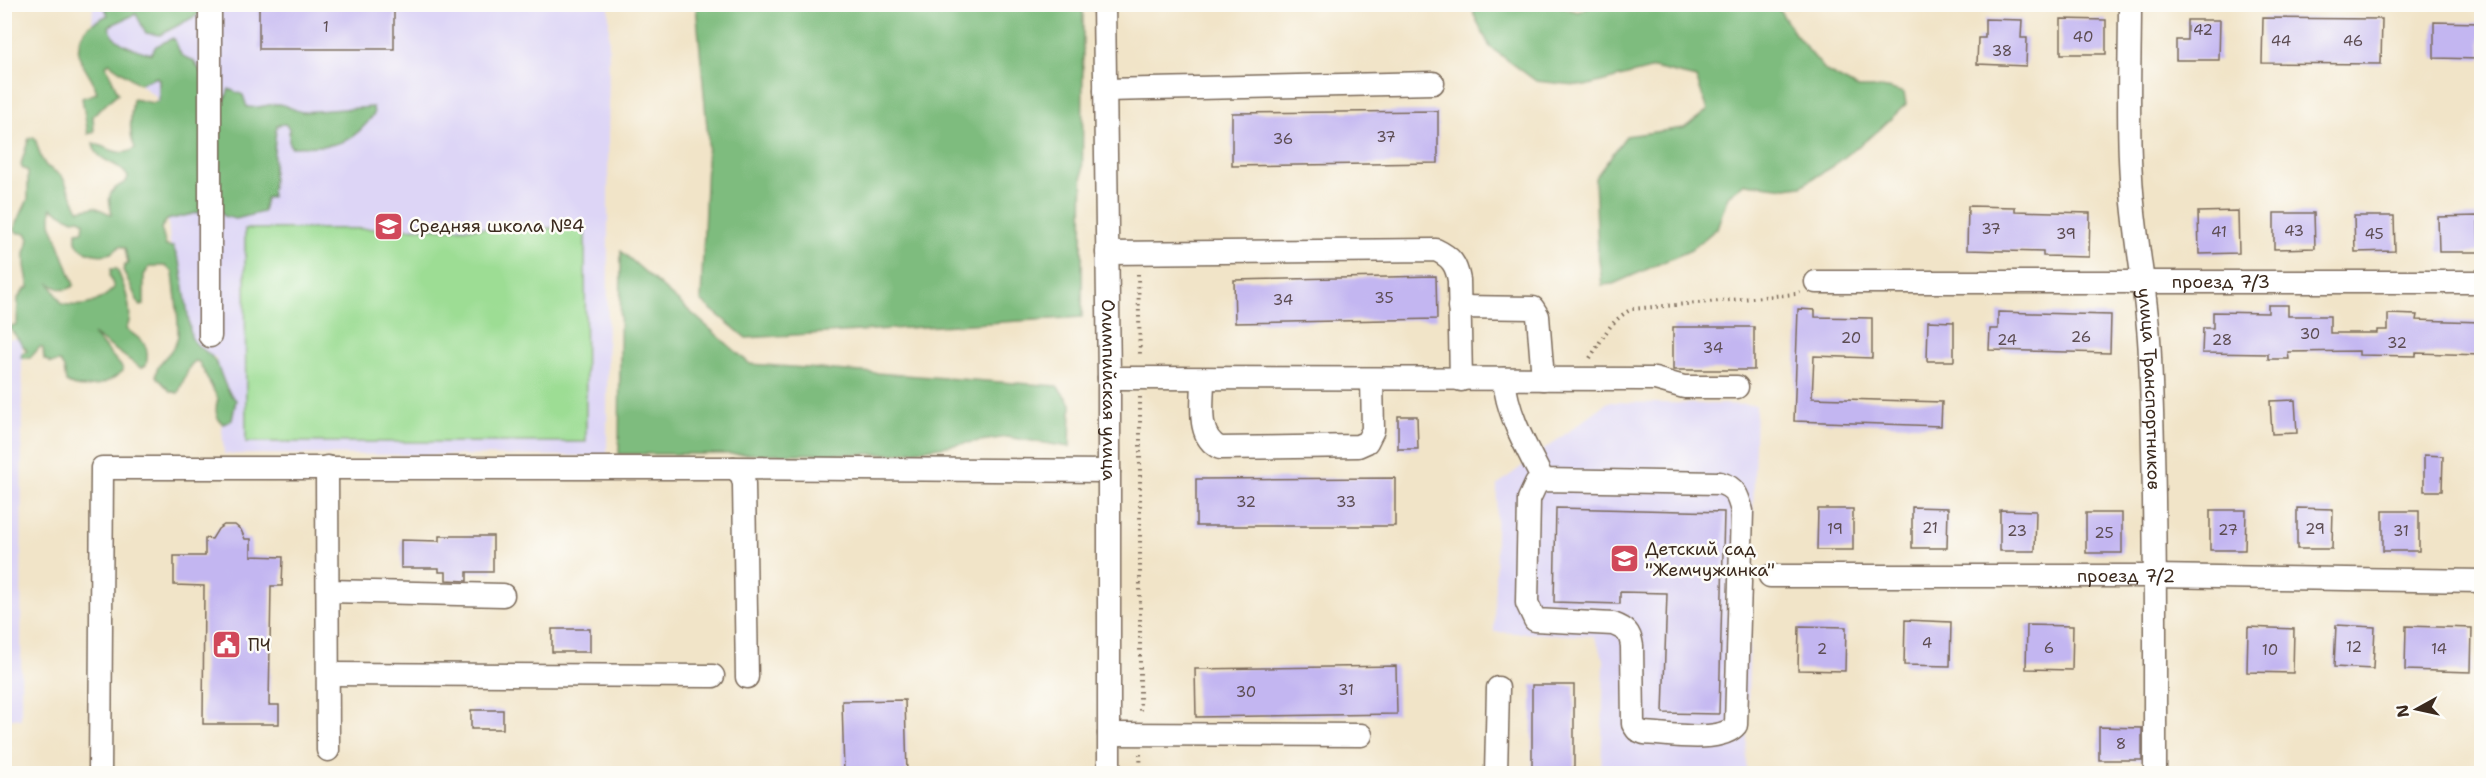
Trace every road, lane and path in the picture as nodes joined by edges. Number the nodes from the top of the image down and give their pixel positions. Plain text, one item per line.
1 (210, 4) edge
2 (1104, 4) edge
3 (2130, 4) edge
4 (1433, 83) dead end
5 (1105, 90) junction
6 (1107, 253) junction
7 (1138, 253) junction
8 (1816, 282) joint
9 (2145, 282) junction
10 (2481, 282) edge
11 (1460, 307) junction
12 (210, 336) dead end
13 (1584, 363) dead end
14 (1109, 378) junction
15 (1140, 378) junction
16 (1504, 379) junction
17 (1543, 379) junction
18 (1203, 380) junction
19 (1372, 380) junction
20 (1461, 380) junction
21 (1737, 387) dead end
22 (327, 467) junction
23 (734, 468) junction
24 (1109, 471) junction
25 (1543, 480) junction
26 (1770, 576) dead end
27 (2155, 576) junction
28 (2481, 581) edge
29 (328, 591) junction
30 (503, 595) dead end
31 (329, 674) junction
32 (713, 676) dead end
33 (747, 677) dead end
34 (1498, 688) dead end
35 (1109, 734) junction
36 (1140, 734) junction
37 (1360, 735) dead end
38 (328, 750) dead end
39 (100, 774) edge
40 (1109, 774) edge
41 (1141, 774) edge
42 (1496, 774) edge
43 (2155, 774) edge

1 - 12 street
2 - 5 street, Олимпийская улица
3 - 9 street, улица Транспортников
4 - 5 street
5 - 6 street, Олимпийская улица
6 - 7 street
6 - 14 street, Олимпийская улица
7 - 11 street
7 - 15 path
8 - 9 street, проезд 7/3
8 - 13 path
9 - 10 street, проезд 7/3
9 - 27 street, улица Транспортников
11 - 17 street
11 - 20 street
14 - 15 street
14 - 24 street, Олимпийская улица
15 - 18 street
15 - 36 path
16 - 17 street
16 - 20 street
16 - 25 street
17 - 21 street
18 - 19 street
18 - 19 street
19 - 20 street
22 - 23 street
22 - 29 street
22 - 39 street
23 - 24 street
23 - 33 street
24 - 35 street, Олимпийская улица
25 - 25 street
26 - 27 street, проезд 7/2
27 - 28 street, проезд 7/2
27 - 43 street, улица Транспортников
29 - 30 street
29 - 31 street
31 - 32 street
31 - 38 street
34 - 42 street
35 - 36 street
35 - 40 street, Олимпийская улица
36 - 37 street
36 - 41 path

